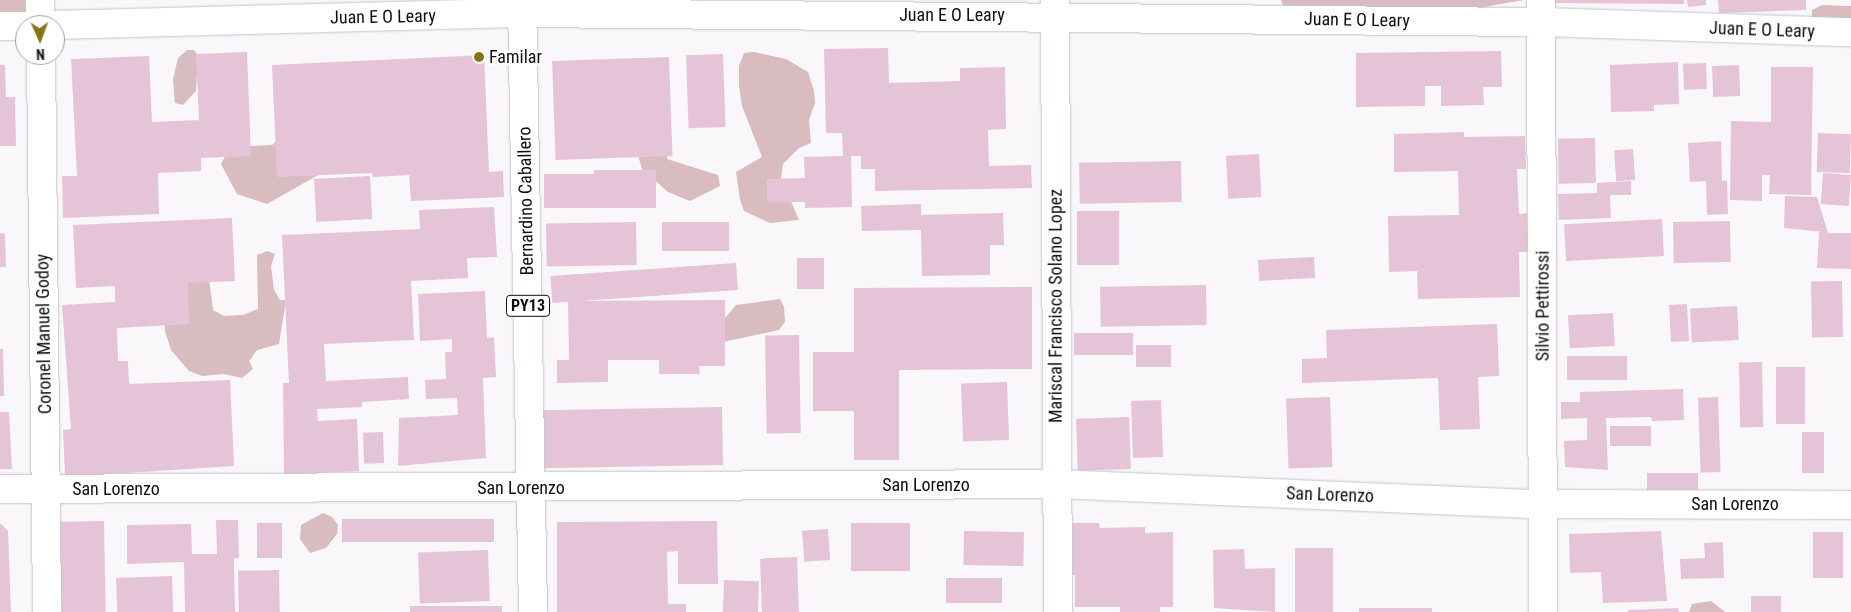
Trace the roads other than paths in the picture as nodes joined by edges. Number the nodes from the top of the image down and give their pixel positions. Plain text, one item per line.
1 (40, 0) edge
2 (522, 7) edge
3 (1055, 8) edge
4 (1542, 11) edge
5 (40, 15) edge
6 (65, 25) edge
7 (0, 26) edge
8 (15, 26) edge
9 (1851, 32) edge
10 (40, 65) edge
11 (1056, 484) junction
12 (532, 488) junction
13 (0, 489) edge
14 (45, 490) junction
15 (1543, 504) junction
16 (1851, 505) edge
17 (47, 612) edge
18 (533, 612) edge
19 (1058, 612) edge
20 (1543, 612) edge

1 - 5 main road
2 - 3 main road, Juan E O Leary
2 - 6 main road, Juan E O Leary
2 - 12 main road, Bernardino Caballero / PY13
3 - 4 main road, Juan E O Leary
3 - 11 main road, Mariscal Francisco Solano Lopez
4 - 9 main road, Juan E O Leary
4 - 15 main road, Silvio Pettirossi
7 - 8 main road
10 - 14 main road, Coronel Manuel Godoy
11 - 12 main road, San Lorenzo
11 - 15 main road, San Lorenzo
11 - 19 main road, Mariscal Francisco Solano Lopez
12 - 14 main road, San Lorenzo
12 - 18 main road, Bernardino Caballero / PY13
13 - 14 main road, San Lorenzo
14 - 17 main road, Coronel Manuel Godoy
15 - 16 main road, San Lorenzo
15 - 20 main road, Silvio Pettirossi

